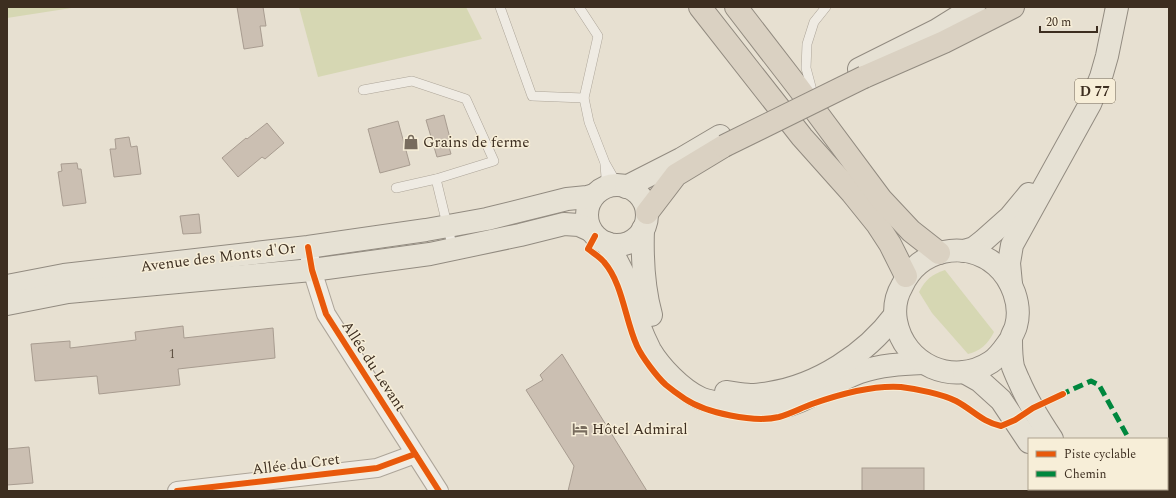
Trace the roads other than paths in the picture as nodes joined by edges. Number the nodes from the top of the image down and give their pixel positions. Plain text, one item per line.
1 (500, 7) edge
2 (580, 7) edge
3 (700, 7) edge
4 (736, 7) edge
5 (826, 7) edge
6 (974, 7) edge
7 (1013, 7) edge
8 (1117, 7) edge
9 (862, 73) junction
10 (363, 90) dead end
11 (584, 98) junction
12 (818, 114) junction
13 (722, 141) junction
14 (605, 163) junction
15 (1054, 168) junction
16 (436, 179) junction
17 (626, 187) junction
18 (396, 188) dead end
19 (598, 192) junction
20 (645, 221) junction
21 (447, 226) junction
22 (590, 230) junction
23 (607, 243) junction
24 (308, 247) junction
25 (453, 249) junction
26 (964, 251) junction
27 (940, 253) junction
28 (312, 270) junction
29 (906, 276) junction
30 (1011, 284) junction
31 (7, 286) edge
32 (7, 304) edge
33 (895, 315) junction
34 (1011, 339) junction
35 (923, 363) junction
36 (964, 372) junction
37 (1051, 438) edge
38 (1028, 440) edge
39 (415, 454) junction
40 (177, 491) edge
41 (439, 491) edge

1 - 11 lane
2 - 11 lane
3 - 29 highway
4 - 12 highway
5 - 12 lane
6 - 9 main road
7 - 9 highway
8 - 15 main road, D 77
9 - 13 highway, bridge
10 - 16 lane
11 - 14 lane
12 - 27 highway
13 - 17 main road
13 - 20 highway
14 - 17 lane
14 - 19 lane
15 - 26 main road, D 77
15 - 30 main road, D 77
16 - 18 lane
16 - 21 lane
17 - 19 main road
17 - 20 main road
19 - 21 main road, Avenue des Monts d'Or
19 - 22 main road
20 - 23 main road
20 - 33 main road
21 - 24 main road, Avenue des Monts d'Or
21 - 25 lane
22 - 23 main road
22 - 25 main road, Avenue des Monts d'Or
23 - 35 main road
24 - 28 street, Allée du Levant
24 - 31 main road, Avenue des Monts d'Or
25 - 28 main road, Avenue des Monts d'Or
26 - 27 main road
26 - 30 main road
27 - 29 main road
28 - 32 main road, Avenue des Monts d'Or
28 - 39 street, Allée du Levant
29 - 33 main road
30 - 34 main road
33 - 35 main road
34 - 36 main road
34 - 37 main road
35 - 36 main road
36 - 38 main road
39 - 40 street, Allée du Cret
39 - 41 street, Allée du Levant

